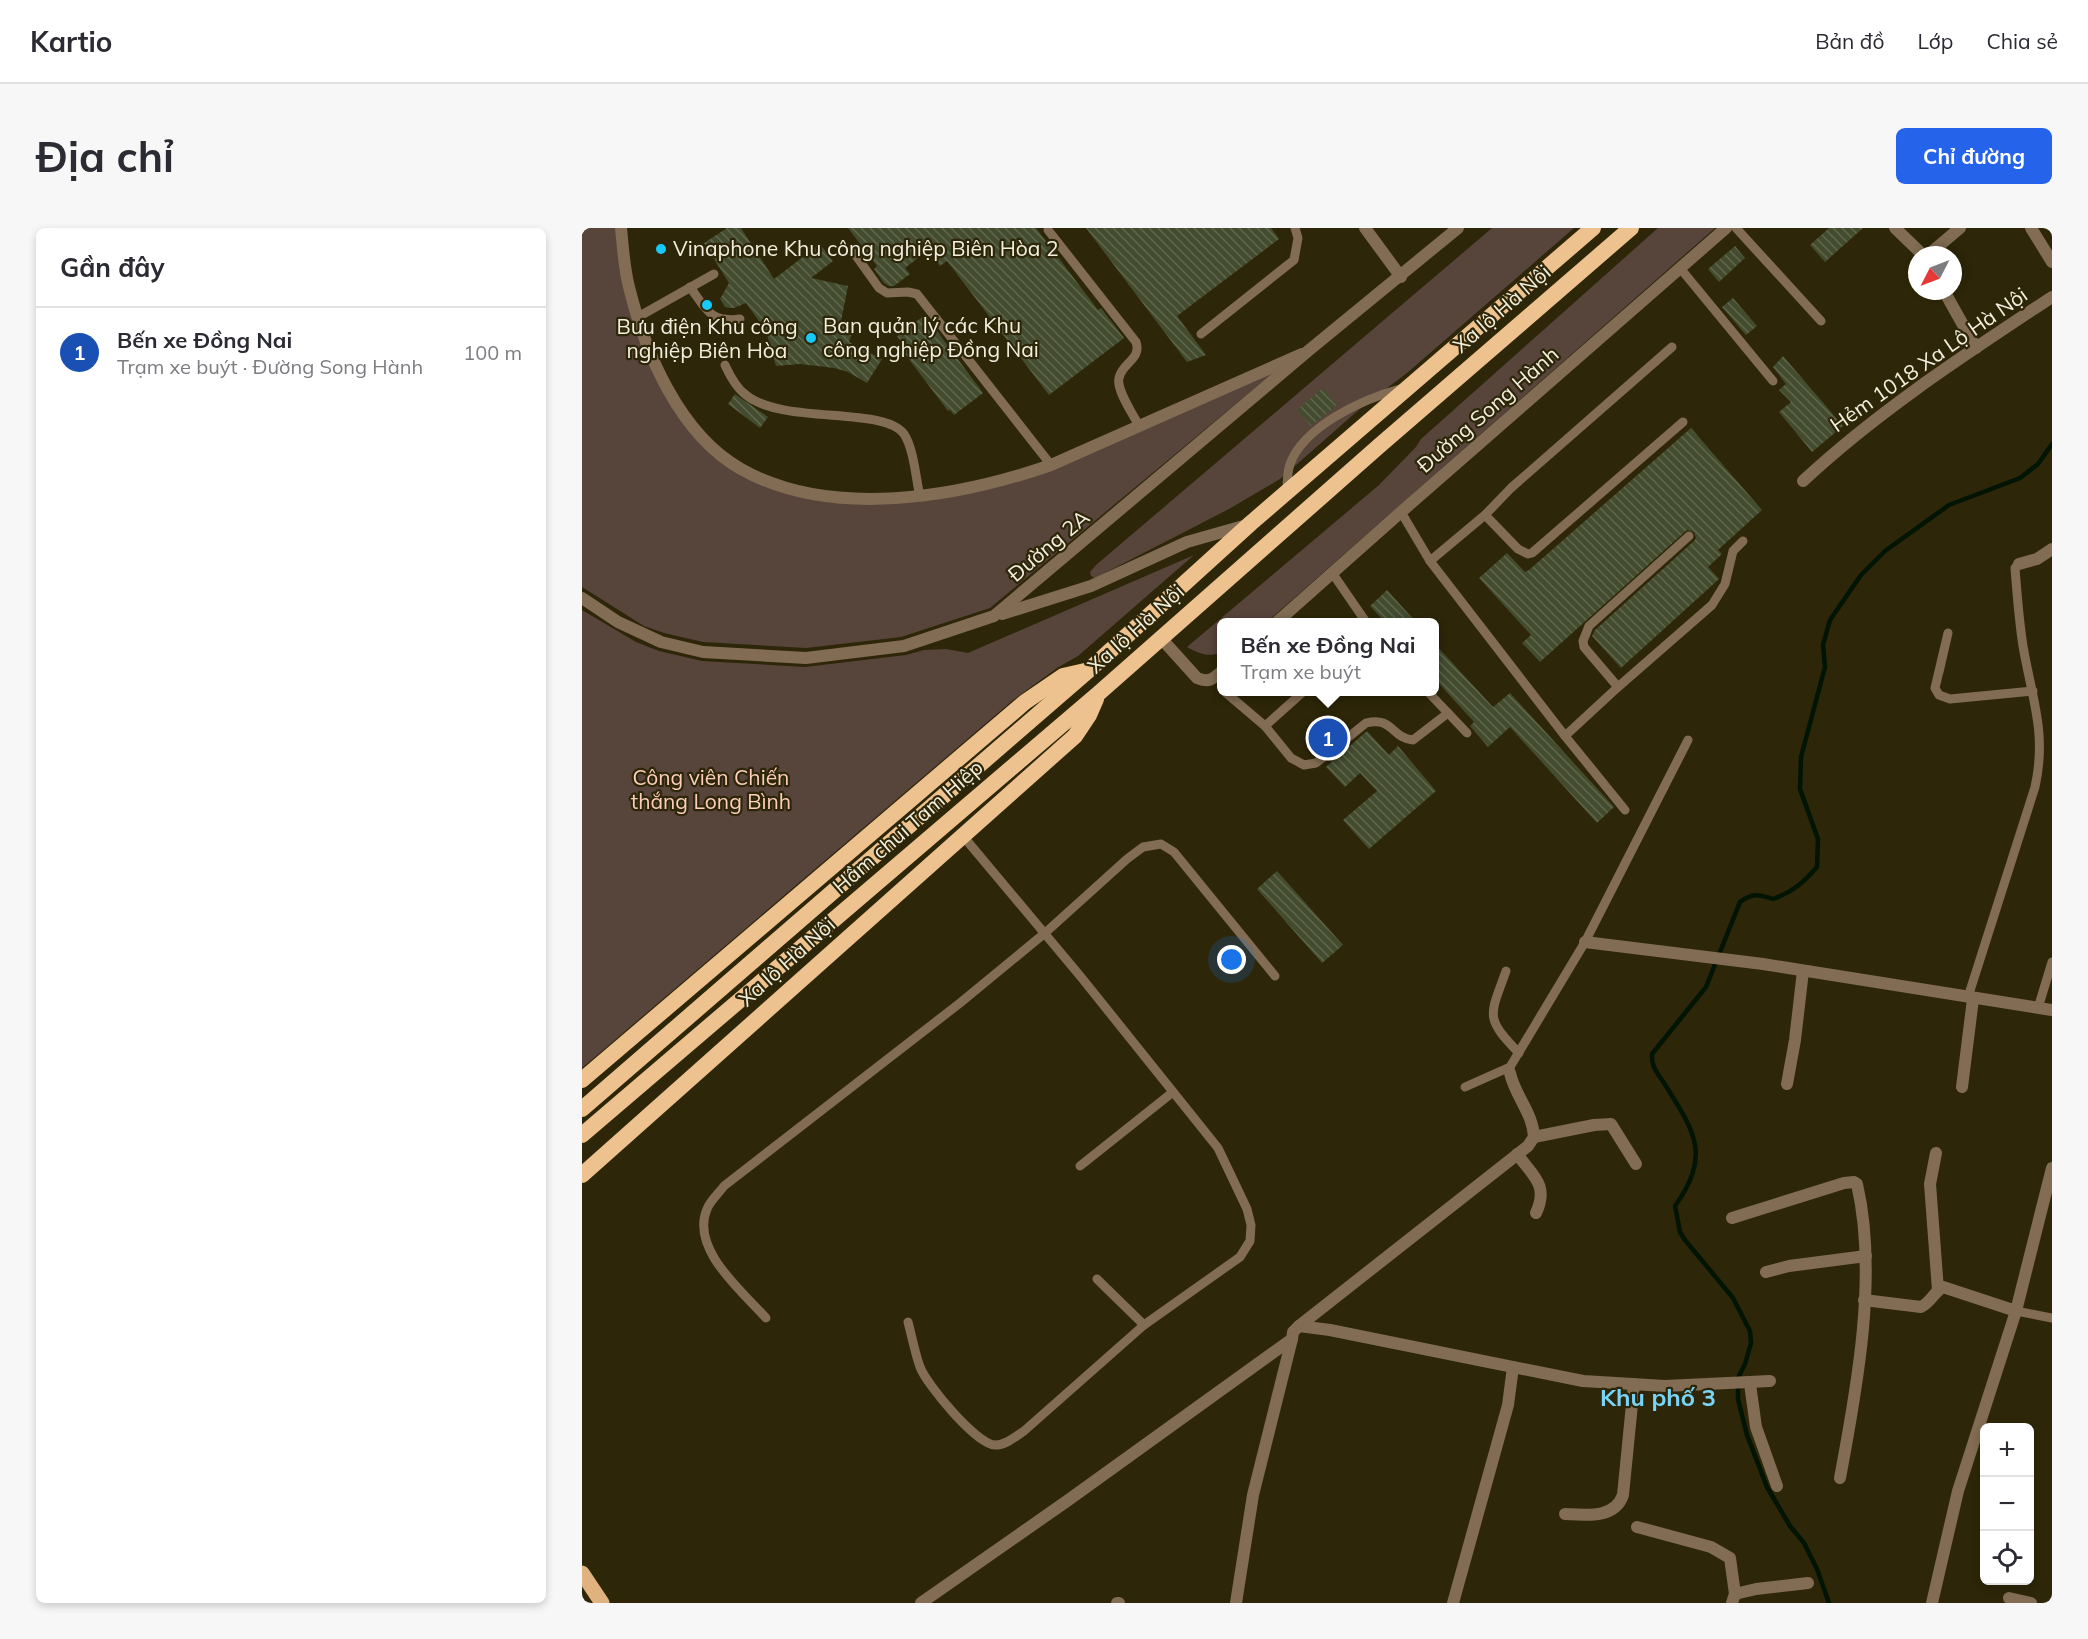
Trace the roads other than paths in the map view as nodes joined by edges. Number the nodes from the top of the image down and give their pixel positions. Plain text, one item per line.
1 (624, 228) edge
2 (1295, 228) edge
3 (1365, 228) edge
4 (1458, 228) edge
5 (1593, 228) edge
6 (1631, 228) edge
7 (1726, 228) edge
8 (1736, 228) edge
9 (1895, 228) edge
10 (1960, 228) edge
11 (2031, 228) edge
12 (1048, 230) dead end
13 (1914, 246) edge
14 (1939, 246) edge
15 (854, 253) dead end
16 (2052, 262) edge
17 (1680, 268) junction
18 (714, 274) dead end
19 (1401, 277) junction
20 (690, 287) junction
21 (2052, 297) edge
22 (1949, 300) edge
23 (638, 317) junction
24 (740, 319) dead end
25 (1821, 321) dead end
26 (1201, 334) dead end
27 (1672, 346) dead end
28 (1976, 348) junction
29 (1308, 351) junction
30 (725, 365) dead end
31 (1773, 381) dead end
32 (1408, 387) junction
33 (1683, 422) dead end
34 (1139, 426) junction
35 (1051, 465) junction
36 (1803, 481) dead end
37 (1287, 493) junction
38 (920, 497) junction
39 (1401, 512) junction
40 (1485, 515) junction
41 (1251, 524) junction
42 (1689, 537) dead end
43 (1743, 541) dead end
44 (2052, 549) edge
45 (1430, 561) junction
46 (2019, 564) joint
47 (1333, 574) junction
48 (582, 598) edge
49 (994, 616) junction
50 (1282, 618) edge
51 (1363, 618) edge
52 (1160, 637) junction
53 (1089, 670) junction
54 (1939, 672) dead end
55 (1217, 675) edge
56 (1212, 680) junction
57 (1217, 685) edge
58 (1618, 687) junction
59 (2032, 691) junction
60 (1099, 693) junction
61 (1230, 696) edge
62 (1298, 696) edge
63 (1432, 696) edge
64 (1448, 713) junction
65 (1264, 726) junction
66 (1467, 733) dead end
67 (1564, 736) junction
68 (1688, 740) dead end
69 (1625, 810) dead end
70 (963, 836) junction
71 (1045, 933) junction
72 (1585, 942) junction
73 (2052, 962) edge
74 (1506, 971) dead end
75 (1803, 971) junction
76 (1275, 976) dead end
77 (1970, 998) junction
78 (2038, 1008) junction
79 (2052, 1010) edge
80 (1519, 1053) junction
81 (1510, 1070) junction
82 (582, 1080) edge
83 (1787, 1084) dead end
84 (1465, 1087) dead end
85 (1962, 1087) dead end
86 (1173, 1092) junction
87 (582, 1109) edge
88 (582, 1135) edge
89 (1534, 1137) junction
90 (1936, 1153) dead end
91 (1517, 1154) junction
92 (1636, 1164) dead end
93 (1080, 1166) dead end
94 (2052, 1168) edge
95 (584, 1176) edge
96 (1536, 1213) dead end
97 (1732, 1218) dead end
98 (1866, 1256) junction
99 (1766, 1272) dead end
100 (1097, 1279) dead end
101 (1938, 1290) junction
102 (1864, 1300) junction
103 (2016, 1311) junction
104 (766, 1318) dead end
105 (2052, 1318) edge
106 (908, 1322) dead end
107 (1143, 1326) junction
108 (1299, 1326) junction
109 (1292, 1339) junction
110 (1513, 1366) junction
111 (1770, 1382) dead end
112 (1634, 1384) junction
113 (1750, 1384) junction
114 (1839, 1478) dead end
115 (1777, 1486) dead end
116 (1565, 1514) dead end
117 (1637, 1527) dead end
118 (582, 1573) edge
119 (1808, 1583) dead end
120 (2009, 1598) dead end
121 (1733, 1599) edge
122 (927, 1601) edge
123 (602, 1603) edge
124 (1236, 1603) edge
125 (1453, 1603) edge
126 (1932, 1603) edge
127 (2031, 1603) edge

1 - 23 street
2 - 26 lane
3 - 19 street
4 - 19 street, Đường 2A
5 - 32 highway, Xa lộ Hà Nội
6 - 52 highway, Xa lộ Hà Nội
7 - 17 street, Đường Song Hành
8 - 25 lane
9 - 13 street
10 - 14 street
11 - 16 street
12 - 34 lane
15 - 35 lane
17 - 31 lane
17 - 39 street, Đường Song Hành
18 - 20 lane
19 - 29 street, Đường 2A
20 - 23 lane
20 - 24 lane
21 - 28 street, Hẻm 1018 Xa Lộ Hà Nội
22 - 28 street
23 - 38 street
27 - 40 lane
28 - 36 street, Hẻm 1018 Xa Lộ Hà Nội
29 - 34 street
29 - 49 street, Đường 2A
30 - 38 lane
32 - 37 highway, Xa lộ Hà Nội
32 - 37 lane
33 - 40 lane
34 - 35 street
35 - 38 street
37 - 41 highway, Xa lộ Hà Nội
39 - 45 lane
39 - 47 street, Đường Song Hành
40 - 45 lane
41 - 49 street
41 - 53 highway, Xa lộ Hà Nội
42 - 58 lane
43 - 58 lane
44 - 46 street
45 - 67 lane
46 - 59 lane
47 - 50 street, Đường Song Hành
47 - 51 lane
48 - 49 street, Đường 2A
52 - 56 street
52 - 60 highway, Xa lộ Hà Nội
53 - 82 highway, Xa lộ Hà Nội
53 - 87 highway, Hầm chui Tam Hiệp
54 - 59 lane
55 - 56 street
56 - 57 lane
58 - 67 lane
59 - 77 lane
60 - 70 highway, Xa lộ Hà Nội
60 - 88 highway, Hầm chui Tam Hiệp
61 - 65 lane
62 - 65 lane
63 - 64 lane
64 - 65 lane
64 - 66 lane
67 - 69 lane
68 - 72 lane
70 - 71 lane
70 - 95 highway, Xa lộ Hà Nội
71 - 76 lane
71 - 86 lane
71 - 104 lane
72 - 75 street
72 - 80 lane
73 - 78 lane
74 - 80 lane
75 - 77 street
75 - 83 street
77 - 78 street
77 - 85 street
78 - 79 street
80 - 81 lane
81 - 84 lane
81 - 89 street
86 - 93 lane
86 - 107 lane
89 - 91 street
89 - 92 street
90 - 101 street
91 - 96 street
91 - 108 street
94 - 103 street
97 - 98 street
98 - 99 street
98 - 102 street
100 - 107 lane
101 - 102 street
101 - 103 street
102 - 114 street
103 - 105 lane
103 - 126 street
106 - 107 lane
108 - 109 street
108 - 110 street
109 - 122 street
109 - 124 street
110 - 112 street
110 - 125 street
111 - 113 street
112 - 113 street
112 - 116 street
113 - 115 street
117 - 121 street
118 - 123 main road
119 - 121 street
120 - 127 street

